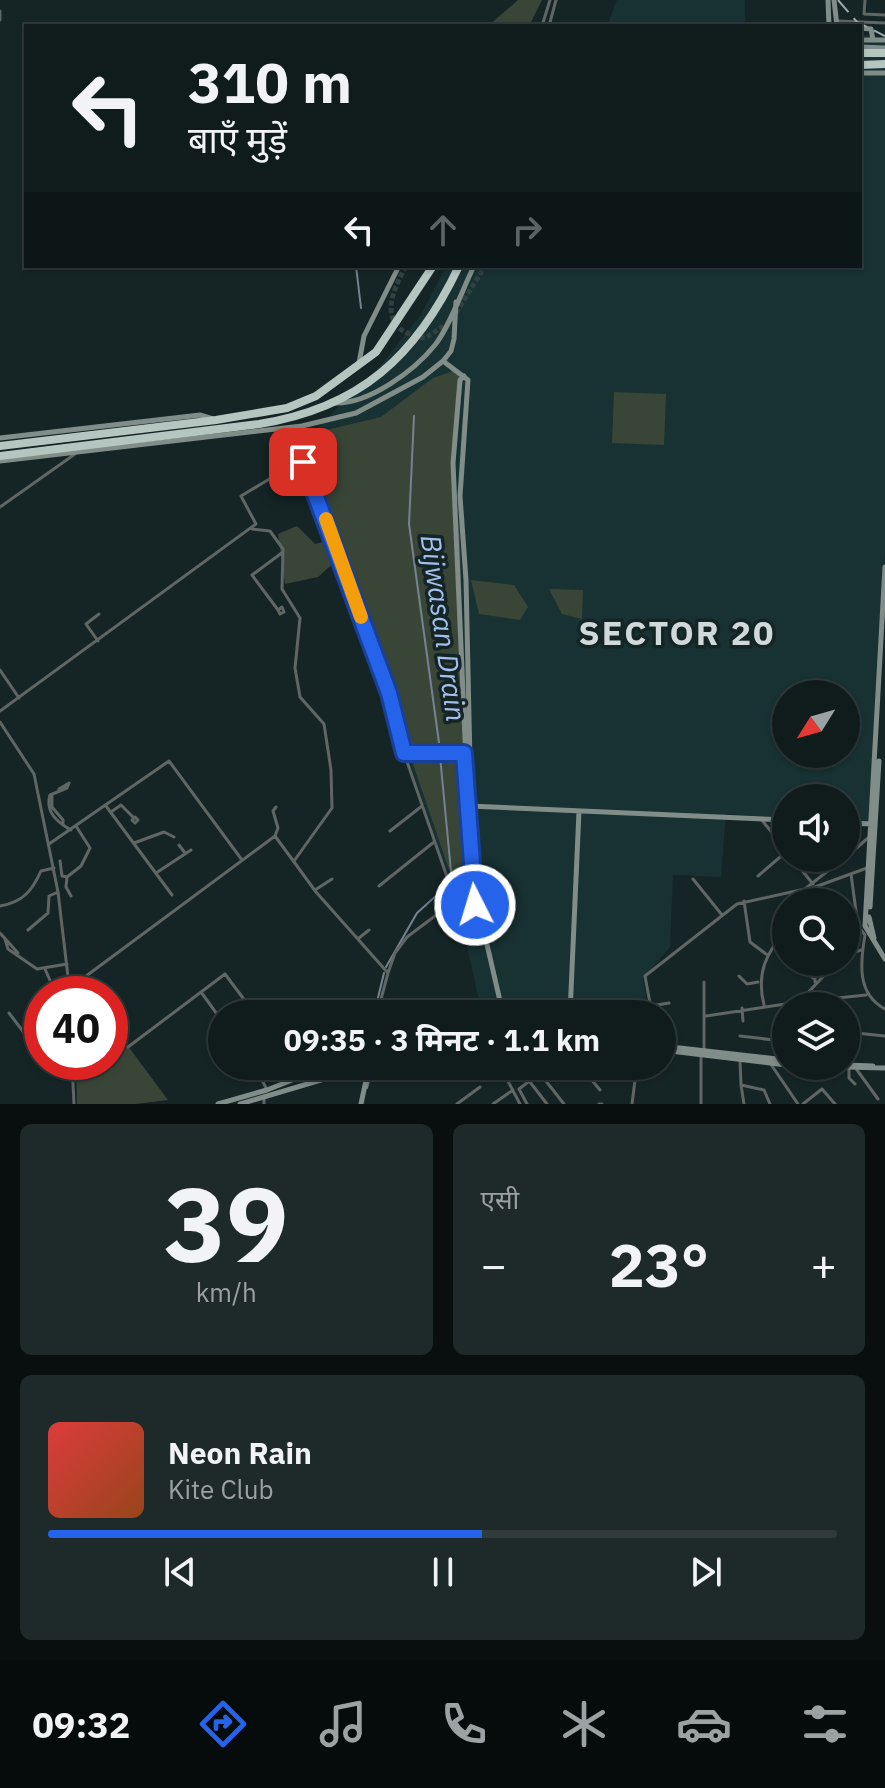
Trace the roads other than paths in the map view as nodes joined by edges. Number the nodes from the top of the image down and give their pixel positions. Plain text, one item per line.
1 (550, 0) edge
2 (556, 0) edge
3 (828, 0) edge
4 (834, 0) edge
5 (865, 0) edge
6 (0, 11) edge
7 (885, 15) edge
8 (0, 20) edge
9 (885, 23) edge
10 (543, 24) edge
11 (550, 24) edge
12 (829, 24) edge
13 (837, 24) edge
14 (862, 28) edge
15 (862, 40) edge
16 (873, 40) junction
17 (885, 40) edge
18 (862, 50) edge
19 (885, 50) edge
20 (885, 64) edge
21 (862, 65) edge
22 (862, 73) edge
23 (885, 73) edge
24 (398, 268) edge
25 (432, 268) edge
26 (458, 268) edge
27 (473, 268) edge
28 (456, 302) junction
29 (443, 361) junction
30 (358, 367) junction
31 (466, 378) junction
32 (367, 396) junction
33 (334, 403) junction
34 (362, 411) junction
35 (216, 420) junction
36 (97, 426) junction
37 (86, 436) junction
38 (0, 438) edge
39 (0, 446) edge
40 (75, 454) junction
41 (0, 458) edge
42 (0, 507) edge
43 (250, 529) junction
44 (283, 552) junction
45 (885, 567) edge
46 (278, 610) dead end
47 (99, 614) dead end
48 (885, 624) edge
49 (98, 641) junction
50 (0, 670) edge
51 (19, 698) junction
52 (0, 711) edge
53 (0, 722) edge
54 (404, 753) junction
55 (464, 753) junction
56 (59, 789) dead end
57 (106, 806) junction
58 (422, 806) junction
59 (469, 806) junction
60 (276, 807) dead end
61 (579, 811) junction
62 (111, 812) junction
63 (133, 817) dead end
64 (761, 819) junction
65 (772, 819) edge
66 (860, 824) edge
67 (873, 824) junction
68 (76, 826) junction
69 (71, 830) junction
70 (390, 831) dead end
71 (772, 832) edge
72 (275, 836) junction
73 (871, 836) junction
74 (174, 837) dead end
75 (434, 842) junction
76 (134, 843) junction
77 (49, 844) junction
78 (179, 845) dead end
79 (860, 845) edge
80 (191, 850) dead end
81 (185, 853) junction
82 (242, 860) junction
83 (60, 861) dead end
84 (294, 861) junction
85 (772, 862) edge
86 (54, 868) junction
87 (868, 868) junction
88 (803, 872) edge
89 (829, 872) edge
90 (156, 873) junction
91 (851, 874) junction
92 (758, 876) dead end
93 (67, 877) junction
94 (332, 879) dead end
95 (693, 879) dead end
96 (379, 886) dead end
97 (814, 886) junction
98 (315, 890) junction
99 (58, 892) junction
100 (172, 895) dead end
101 (71, 896) dead end
102 (744, 901) junction
103 (0, 906) edge
104 (722, 915) junction
105 (28, 930) dead end
106 (369, 930) dead end
107 (0, 933) edge
108 (359, 938) junction
109 (772, 946) edge
110 (861, 950) joint
111 (766, 954) junction
112 (885, 956) edge
113 (67, 964) junction
114 (44, 968) junction
115 (388, 973) junction
116 (50, 976) edge
117 (68, 976) edge
118 (90, 976) edge
119 (739, 976) dead end
120 (811, 976) edge
121 (814, 976) edge
122 (819, 976) edge
123 (814, 980) junction
124 (704, 982) dead end
125 (758, 982) junction
126 (201, 992) junction
127 (807, 992) edge
128 (866, 995) junction
129 (860, 996) edge
130 (244, 1000) edge
131 (381, 1000) edge
132 (499, 1000) edge
133 (571, 1000) edge
134 (650, 1000) edge
135 (208, 1002) edge
136 (764, 1005) junction
137 (772, 1005) edge
138 (742, 1008) junction
139 (885, 1009) edge
140 (9, 1013) dead end
141 (706, 1016) junction
142 (743, 1021) dead end
143 (24, 1033) edge
144 (860, 1033) edge
145 (740, 1036) dead end
146 (885, 1036) edge
147 (772, 1040) edge
148 (128, 1047) dead end
149 (676, 1050) edge
150 (702, 1053) junction
151 (740, 1060) junction
152 (772, 1061) edge
153 (770, 1063) joint
154 (860, 1067) edge
155 (885, 1067) edge
156 (860, 1070) edge
157 (860, 1074) edge
158 (73, 1080) edge
159 (261, 1080) edge
160 (296, 1080) edge
161 (319, 1080) edge
162 (322, 1080) edge
163 (366, 1080) edge
164 (508, 1080) edge
165 (545, 1080) edge
166 (592, 1080) edge
167 (635, 1080) edge
168 (852, 1080) edge
169 (316, 1081) junction
170 (529, 1081) joint
171 (855, 1084) dead end
172 (741, 1085) junction
173 (480, 1087) dead end
174 (513, 1090) junction
175 (600, 1090) dead end
176 (266, 1093) junction
177 (878, 1099) dead end
178 (74, 1104) edge
179 (218, 1104) edge
180 (241, 1104) edge
181 (264, 1104) edge
182 (361, 1104) edge
183 (457, 1104) edge
184 (493, 1104) edge
185 (520, 1104) edge
186 (527, 1104) edge
187 (547, 1104) edge
188 (564, 1104) edge
189 (632, 1104) edge
190 (701, 1104) edge
191 (744, 1104) edge
192 (770, 1104) edge
193 (800, 1104) edge
194 (835, 1104) edge

1 - 10 street
2 - 11 street
3 - 12 main road
4 - 13 main road
5 - 7 street
6 - 8 street
9 - 13 street
14 - 16 main road
15 - 16 main road
16 - 17 main road
18 - 19 highway
20 - 21 highway
22 - 23 main road
24 - 30 main road
25 - 30 highway
26 - 33 highway
27 - 28 main road
28 - 29 main road
28 - 32 main road
29 - 31 main road
29 - 34 main road
30 - 35 highway
31 - 55 main road
31 - 59 main road
32 - 33 main road
32 - 34 main road
33 - 41 highway
34 - 40 main road
35 - 36 main road
35 - 37 highway
36 - 37 highway
36 - 38 main road
37 - 39 highway
40 - 41 main road
40 - 42 street
43 - 44 street
43 - 49 street
43 - 54 street
44 - 46 street
44 - 84 street
45 - 67 main road
47 - 49 street
48 - 67 main road
49 - 51 street
50 - 51 street
51 - 52 street
53 - 77 street
54 - 55 street
54 - 58 street
55 - 59 main road
56 - 69 street
57 - 62 street
57 - 68 street
57 - 82 street
58 - 70 street
58 - 75 street
59 - 61 main road
59 - 132 main road
60 - 72 street
61 - 64 main road
61 - 133 main road
62 - 63 street
62 - 76 street
64 - 65 main road
64 - 71 street
66 - 67 main road
67 - 73 main road
67 - 112 main road
68 - 69 street
68 - 93 street
69 - 77 street
72 - 82 street
72 - 84 street
73 - 79 street
73 - 87 main road
74 - 76 street
75 - 96 street
75 - 115 street
76 - 90 street
77 - 86 street
78 - 81 street
80 - 81 street
81 - 90 street
82 - 118 street
83 - 93 street
84 - 98 street
85 - 92 street
86 - 99 street
86 - 103 street
87 - 91 street
87 - 112 main road
88 - 97 street
89 - 97 street
90 - 100 street
91 - 97 street
91 - 110 street
93 - 101 street
94 - 98 street
95 - 104 street
97 - 102 street
98 - 108 street
99 - 105 street
99 - 113 street
102 - 104 street
102 - 111 street
104 - 134 street
106 - 108 street
107 - 114 street
108 - 115 street
109 - 111 street
110 - 128 street
111 - 125 street
113 - 114 street
113 - 117 street
114 - 116 street
115 - 131 street
119 - 125 street
120 - 123 street
121 - 123 street
122 - 123 street
123 - 127 street
124 - 141 street
125 - 136 street
126 - 130 street
126 - 135 street
126 - 148 street
128 - 129 street
128 - 139 street
136 - 137 street
136 - 138 street
138 - 141 street
138 - 142 street
140 - 143 street
141 - 150 street
144 - 146 street
145 - 147 street
149 - 150 main road
150 - 151 main road
150 - 152 main road
150 - 190 street
151 - 153 main road
151 - 172 street
153 - 193 street
154 - 155 main road
155 - 156 main road
157 - 177 street
158 - 178 street
159 - 176 street
160 - 176 main road
161 - 169 main road
162 - 169 main road
163 - 182 main road
164 - 174 street
165 - 188 street
166 - 175 street
167 - 189 street
168 - 171 street
169 - 176 main road
170 - 186 street
170 - 187 street
172 - 191 street
172 - 192 street
173 - 183 street
174 - 184 street
174 - 185 street
176 - 179 main road
176 - 180 main road
176 - 181 street
193 - 194 street

